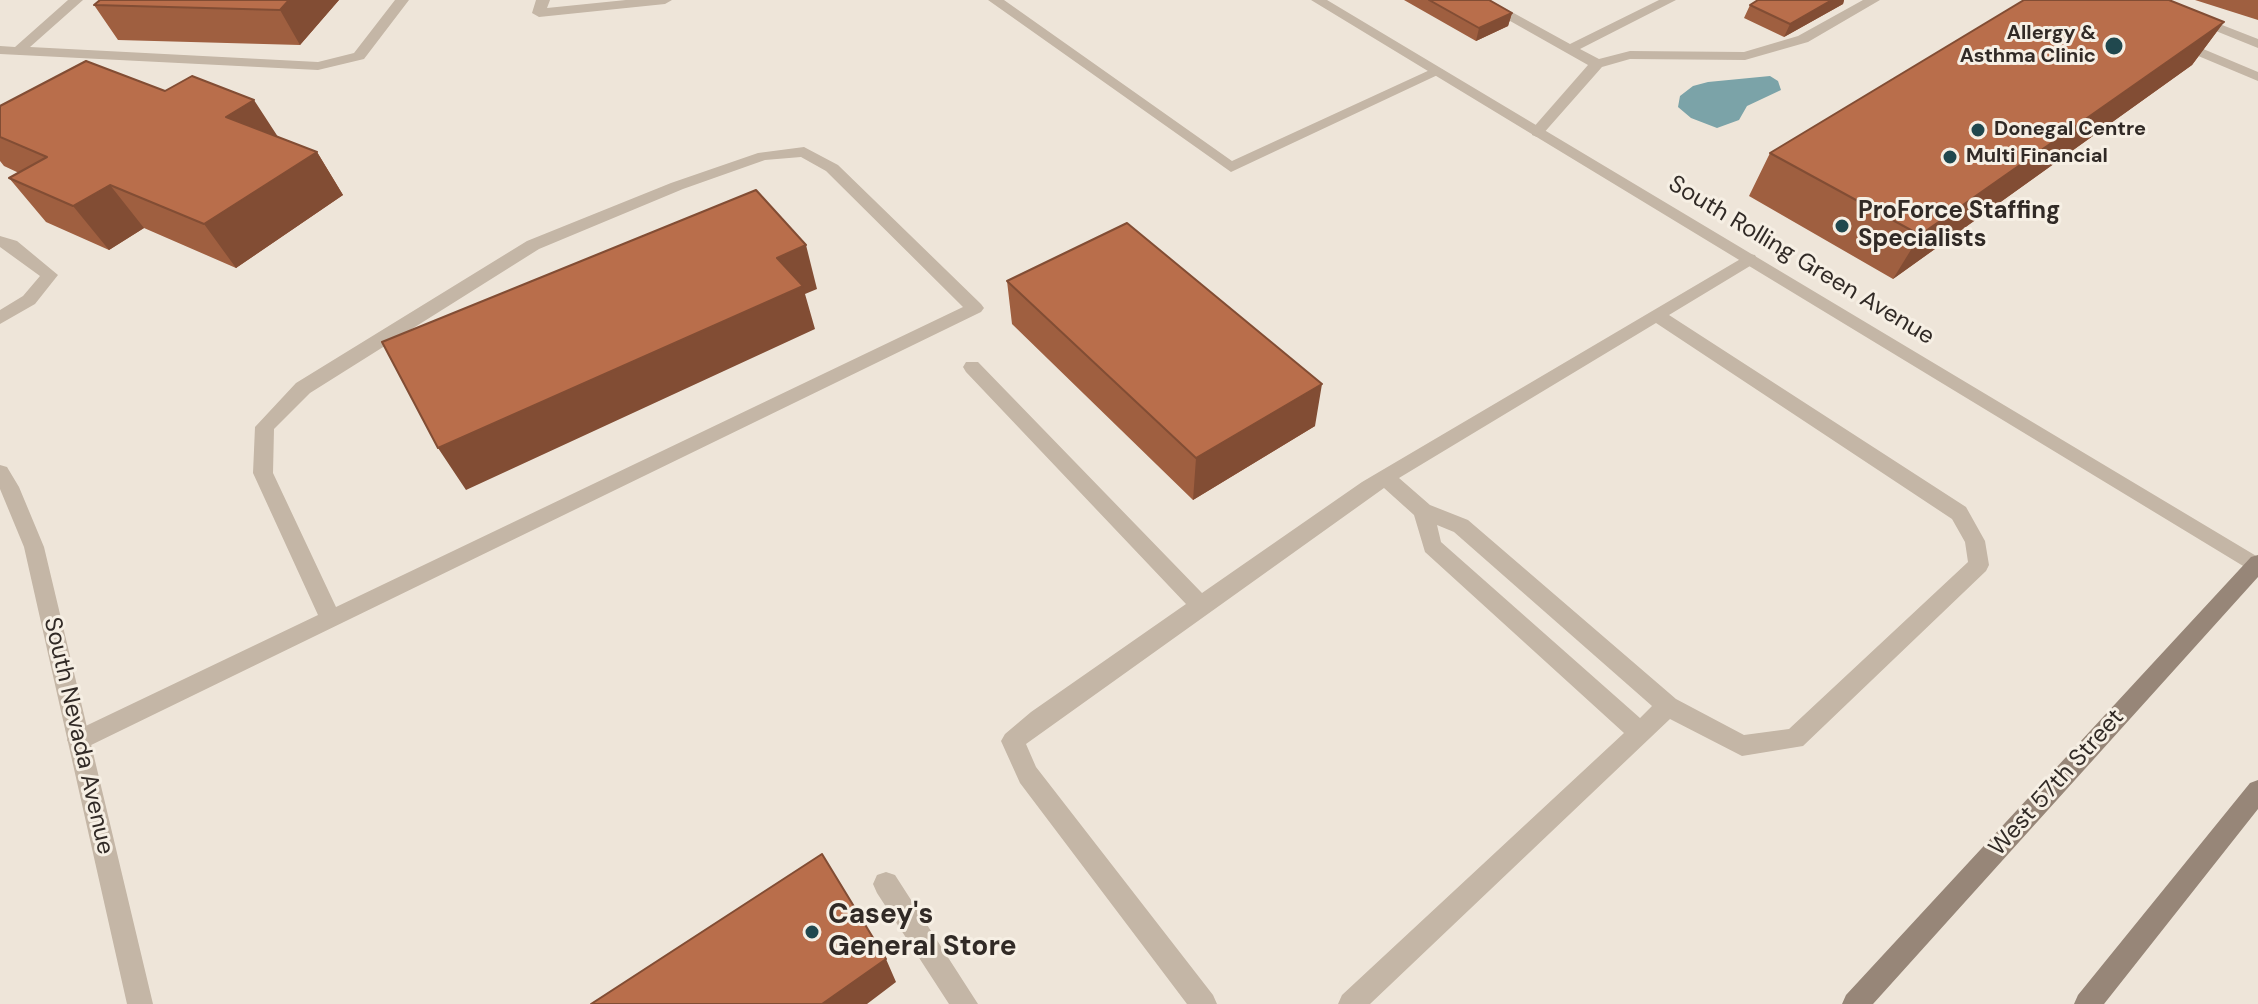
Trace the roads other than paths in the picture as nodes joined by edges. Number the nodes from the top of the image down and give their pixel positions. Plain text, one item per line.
1 (76, 0) edge
2 (402, 0) edge
3 (543, 0) edge
4 (665, 0) edge
5 (995, 0) edge
6 (1318, 0) edge
7 (1480, 0) edge
8 (1669, 0) edge
9 (1873, 0) edge
10 (2146, 0) edge
11 (2160, 35) edge
12 (2258, 44) edge
13 (1570, 49) junction
14 (0, 50) edge
15 (18, 51) junction
16 (1597, 64) junction
17 (1437, 72) junction
18 (2258, 77) edge
19 (1537, 132) junction
20 (0, 241) edge
21 (1749, 259) junction
22 (1658, 316) junction
23 (0, 318) edge
24 (972, 367) dead end
25 (0, 472) edge
26 (1385, 477) junction
27 (1423, 511) junction
28 (2257, 565) edge
29 (1201, 606) junction
30 (331, 619) junction
31 (1668, 706) junction
32 (1638, 731) junction
33 (79, 740) junction
34 (2258, 791) edge
35 (886, 884) dead end
36 (140, 1004) edge
37 (965, 1004) edge
38 (1204, 1004) edge
39 (1351, 1004) edge
40 (1855, 1004) edge
41 (2087, 1004) edge

1 - 15 street
2 - 15 street
3 - 4 street
5 - 17 street
6 - 17 street, South Rolling Green Avenue
7 - 13 street
8 - 13 street
9 - 16 street
10 - 12 street
11 - 18 street
13 - 16 street
14 - 15 street
16 - 19 street
17 - 19 street, South Rolling Green Avenue
19 - 21 street, South Rolling Green Avenue
20 - 23 street
21 - 22 street
21 - 28 street, South Rolling Green Avenue
22 - 26 street
22 - 31 street
24 - 29 street
25 - 33 street, South Nevada Avenue
26 - 27 street
26 - 29 street
27 - 31 street
27 - 32 street
28 - 40 main road, West 57th Street
29 - 38 street
30 - 30 street
30 - 33 street
31 - 32 street
32 - 39 street
33 - 36 street, South Nevada Avenue
34 - 41 main road
35 - 37 street

